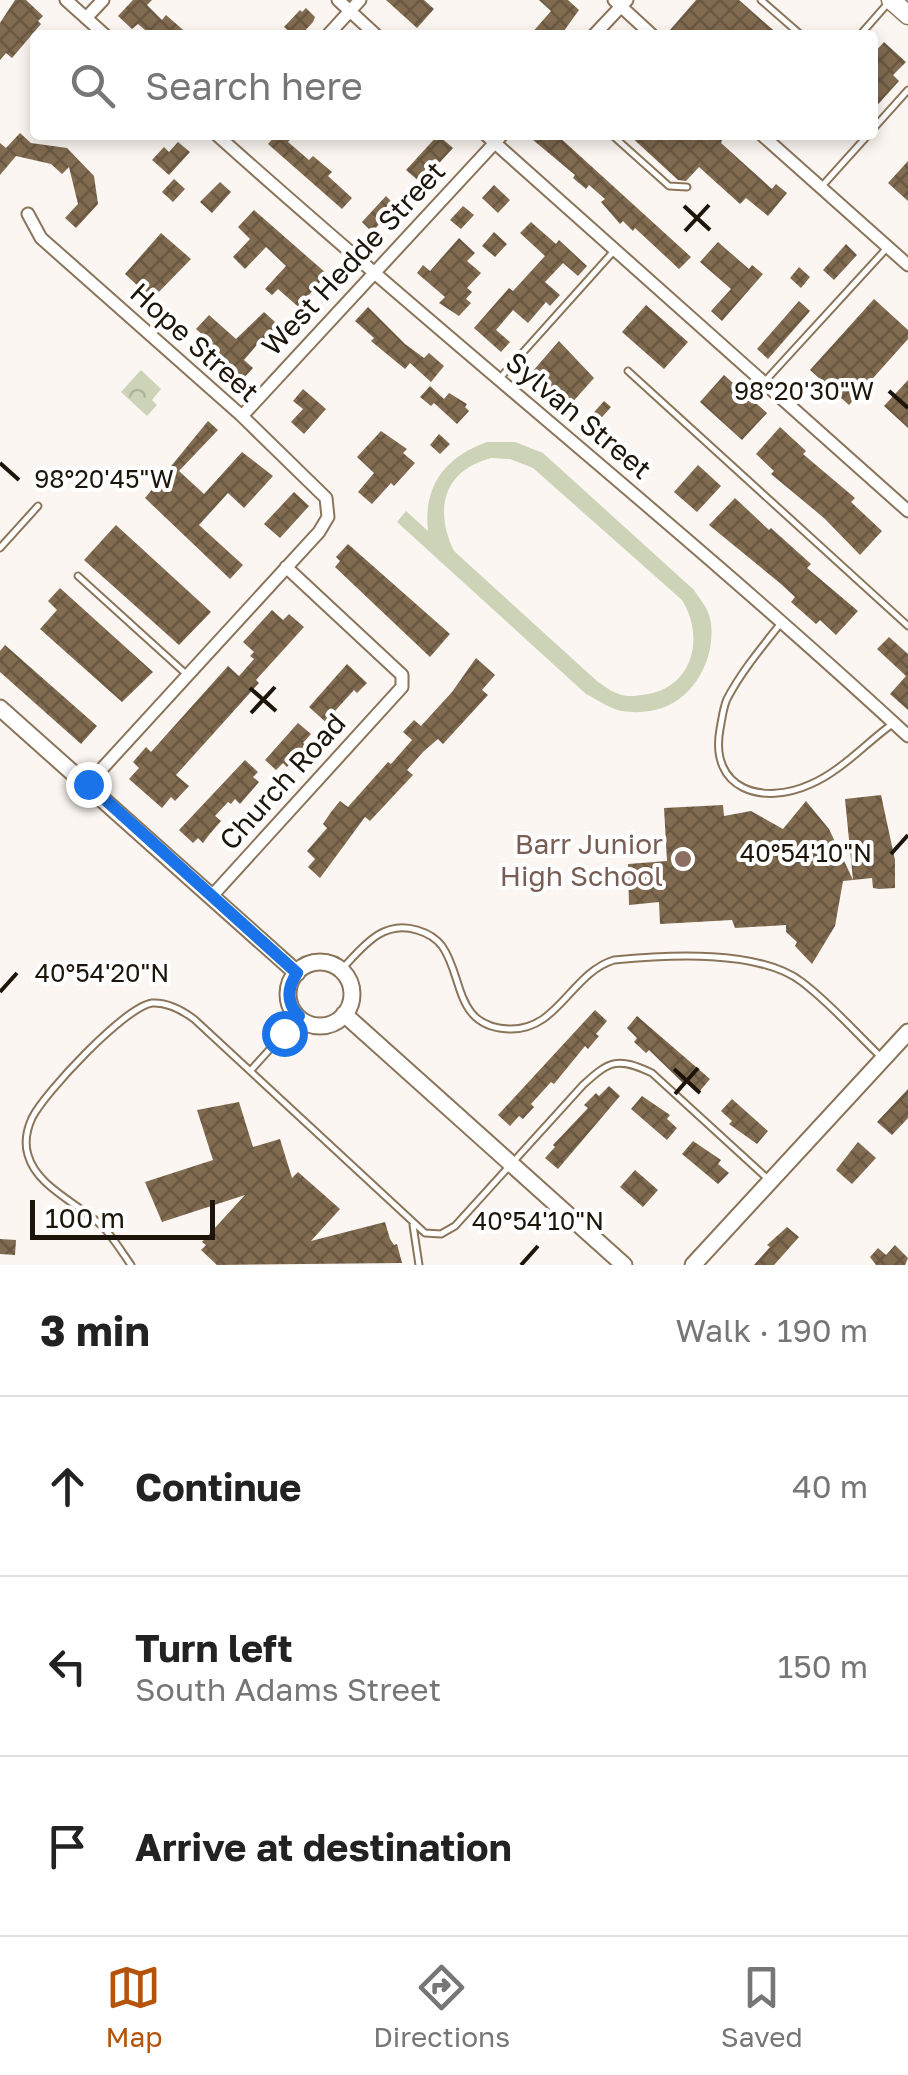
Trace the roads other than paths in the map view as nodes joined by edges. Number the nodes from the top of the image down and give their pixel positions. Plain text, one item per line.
1 (66, 0) edge
2 (102, 0) edge
3 (338, 0) edge
4 (360, 0) edge
5 (761, 0) edge
6 (891, 0) edge
7 (621, 2) edge
8 (350, 11) junction
9 (908, 15) edge
10 (86, 18) junction
11 (99, 30) edge
12 (333, 30) edge
13 (371, 30) edge
14 (598, 30) edge
15 (647, 30) edge
16 (795, 30) edge
17 (864, 30) edge
18 (908, 90) edge
19 (878, 123) edge
20 (233, 140) edge
21 (492, 140) edge
22 (496, 140) edge
23 (618, 140) edge
24 (770, 140) edge
25 (863, 140) edge
26 (687, 187) dead end
27 (820, 188) junction
28 (28, 214) dead end
29 (888, 247) junction
30 (615, 250) junction
31 (908, 265) edge
32 (371, 273) junction
33 (628, 372) dead end
34 (498, 380) junction
35 (764, 382) junction
36 (242, 416) junction
37 (38, 506) dead end
38 (908, 511) edge
39 (0, 548) edge
40 (286, 567) junction
41 (78, 576) dead end
42 (782, 623) junction
43 (908, 626) edge
44 (188, 675) junction
45 (0, 708) edge
46 (894, 723) junction
47 (908, 736) edge
48 (88, 784) junction
49 (210, 897) junction
50 (342, 970) junction
51 (297, 973) junction
52 (344, 1014) junction
53 (299, 1016) junction
54 (908, 1034) edge
55 (884, 1059) junction
56 (251, 1070) junction
57 (512, 1164) junction
58 (770, 1181) junction
59 (413, 1222) junction
60 (130, 1265) edge
61 (418, 1265) edge
62 (624, 1265) edge
63 (692, 1265) edge

1 - 10 street
2 - 10 street
3 - 8 street
4 - 8 street
5 - 16 lane
6 - 9 main road
6 - 17 lane
7 - 14 street
7 - 15 street
8 - 12 street
8 - 13 street
10 - 11 street
18 - 19 lane
20 - 32 street, Sylvan Street
21 - 32 street, West Hedde Street
22 - 30 street
23 - 26 lane
24 - 27 street
25 - 27 lane
27 - 29 street
28 - 36 street, Hope Street
29 - 31 street
29 - 35 lane
30 - 34 lane
30 - 35 street
32 - 34 street, Sylvan Street
32 - 36 street, West Hedde Street
33 - 43 lane
34 - 42 street, Sylvan Street
35 - 38 street
36 - 40 street, Hope Street
37 - 39 lane
40 - 44 street
40 - 49 street, Church Road
41 - 44 lane
42 - 46 street, Sylvan Street
42 - 46 lane
44 - 48 street
45 - 48 street
46 - 47 street, Sylvan Street
48 - 49 street
49 - 51 street
50 - 51 street
50 - 52 street
50 - 55 lane
51 - 53 street
52 - 53 street
52 - 57 street
53 - 56 lane
54 - 55 street
55 - 58 street
56 - 59 lane
56 - 60 lane
57 - 58 lane
57 - 59 lane
57 - 62 street
58 - 63 street
59 - 61 lane

